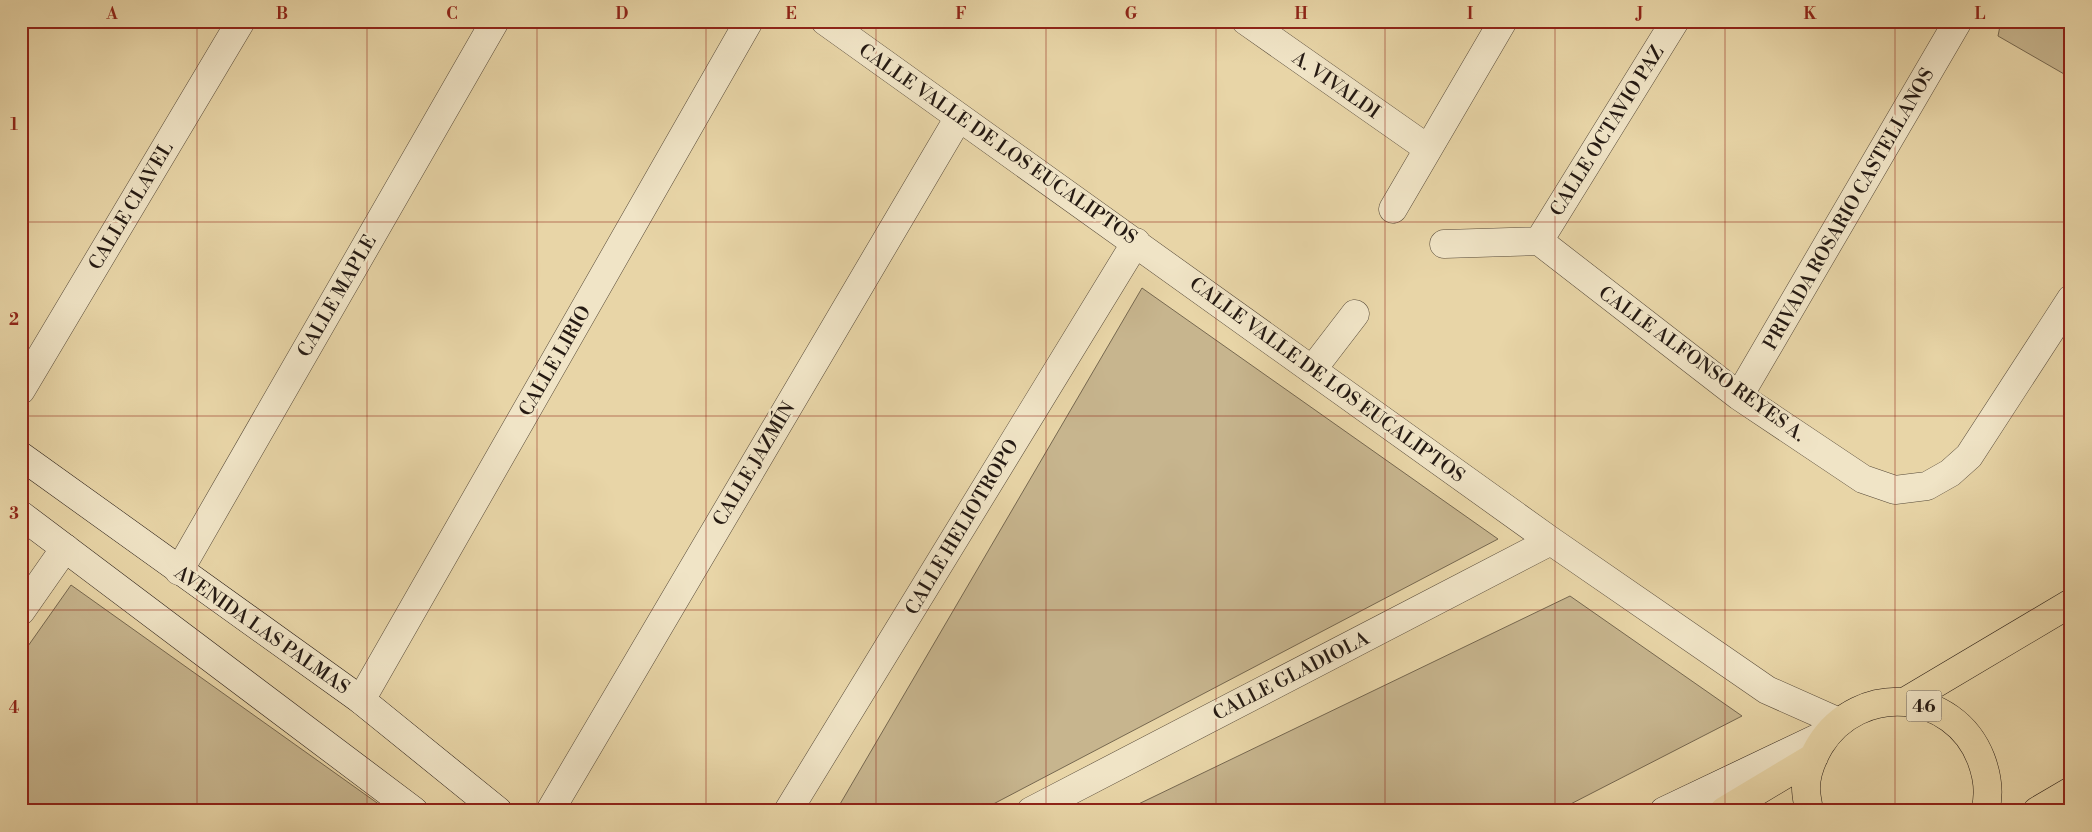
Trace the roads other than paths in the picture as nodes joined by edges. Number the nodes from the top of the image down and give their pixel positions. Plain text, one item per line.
1 (241, 21) edge
2 (495, 21) edge
3 (749, 21) edge
4 (825, 21) edge
5 (1246, 21) edge
6 (1503, 21) edge
7 (1675, 21) edge
8 (1958, 21) edge
9 (959, 117) junction
10 (1427, 148) junction
11 (1393, 209) dead end
12 (1539, 241) junction
13 (1136, 242) junction
14 (1444, 244) dead end
15 (2071, 299) edge
16 (1355, 314) dead end
17 (1312, 370) junction
18 (21, 390) edge
19 (1739, 396) junction
20 (21, 456) edge
21 (21, 515) edge
22 (1551, 542) junction
23 (65, 548) junction
24 (179, 571) junction
25 (2071, 603) edge
26 (21, 611) edge
27 (361, 700) junction
28 (1906, 701) junction
29 (1834, 727) junction
30 (1814, 756) junction
31 (2071, 791) edge
32 (414, 811) edge
33 (498, 811) edge
34 (550, 811) edge
35 (788, 811) edge
36 (1031, 811) edge
37 (1664, 811) edge
38 (1724, 811) edge
39 (1809, 811) edge
40 (1985, 811) edge
41 (2037, 811) edge

1 - 18 street, CALLE CLAVEL
2 - 24 street, CALLE MAPLE
3 - 27 street, CALLE LIRIO
4 - 9 street, CALLE VALLE DE LOS EUCALIPTOS
5 - 10 street, A. VIVALDI
6 - 10 street
7 - 12 street, CALLE OCTAVIO PAZ
8 - 19 street, PRIVADA ROSARIO CASTELLANOS
9 - 13 street, CALLE VALLE DE LOS EUCALIPTOS
9 - 34 street, CALLE JAZMÍN
10 - 11 street
12 - 14 street
12 - 19 street, CALLE ALFONSO REYES A.
13 - 17 street, CALLE VALLE DE LOS EUCALIPTOS
13 - 35 street, CALLE HELIOTROPO
15 - 19 street, CALLE ALFONSO REYES A.
16 - 17 street
17 - 22 street, CALLE VALLE DE LOS EUCALIPTOS
20 - 24 street, AVENIDA LAS PALMAS
21 - 23 street
22 - 29 street, CALLE VALLE DE LOS EUCALIPTOS
22 - 36 street, CALLE GLADIOLA
23 - 26 street
23 - 32 street
24 - 27 street, AVENIDA LAS PALMAS
25 - 28 main road, 46
27 - 33 street, AVENIDA LAS PALMAS
28 - 29 main road, 46
28 - 40 main road, 46
29 - 30 main road, 46
29 - 37 street
30 - 38 main road, 46
30 - 39 main road, 46
31 - 41 main road

